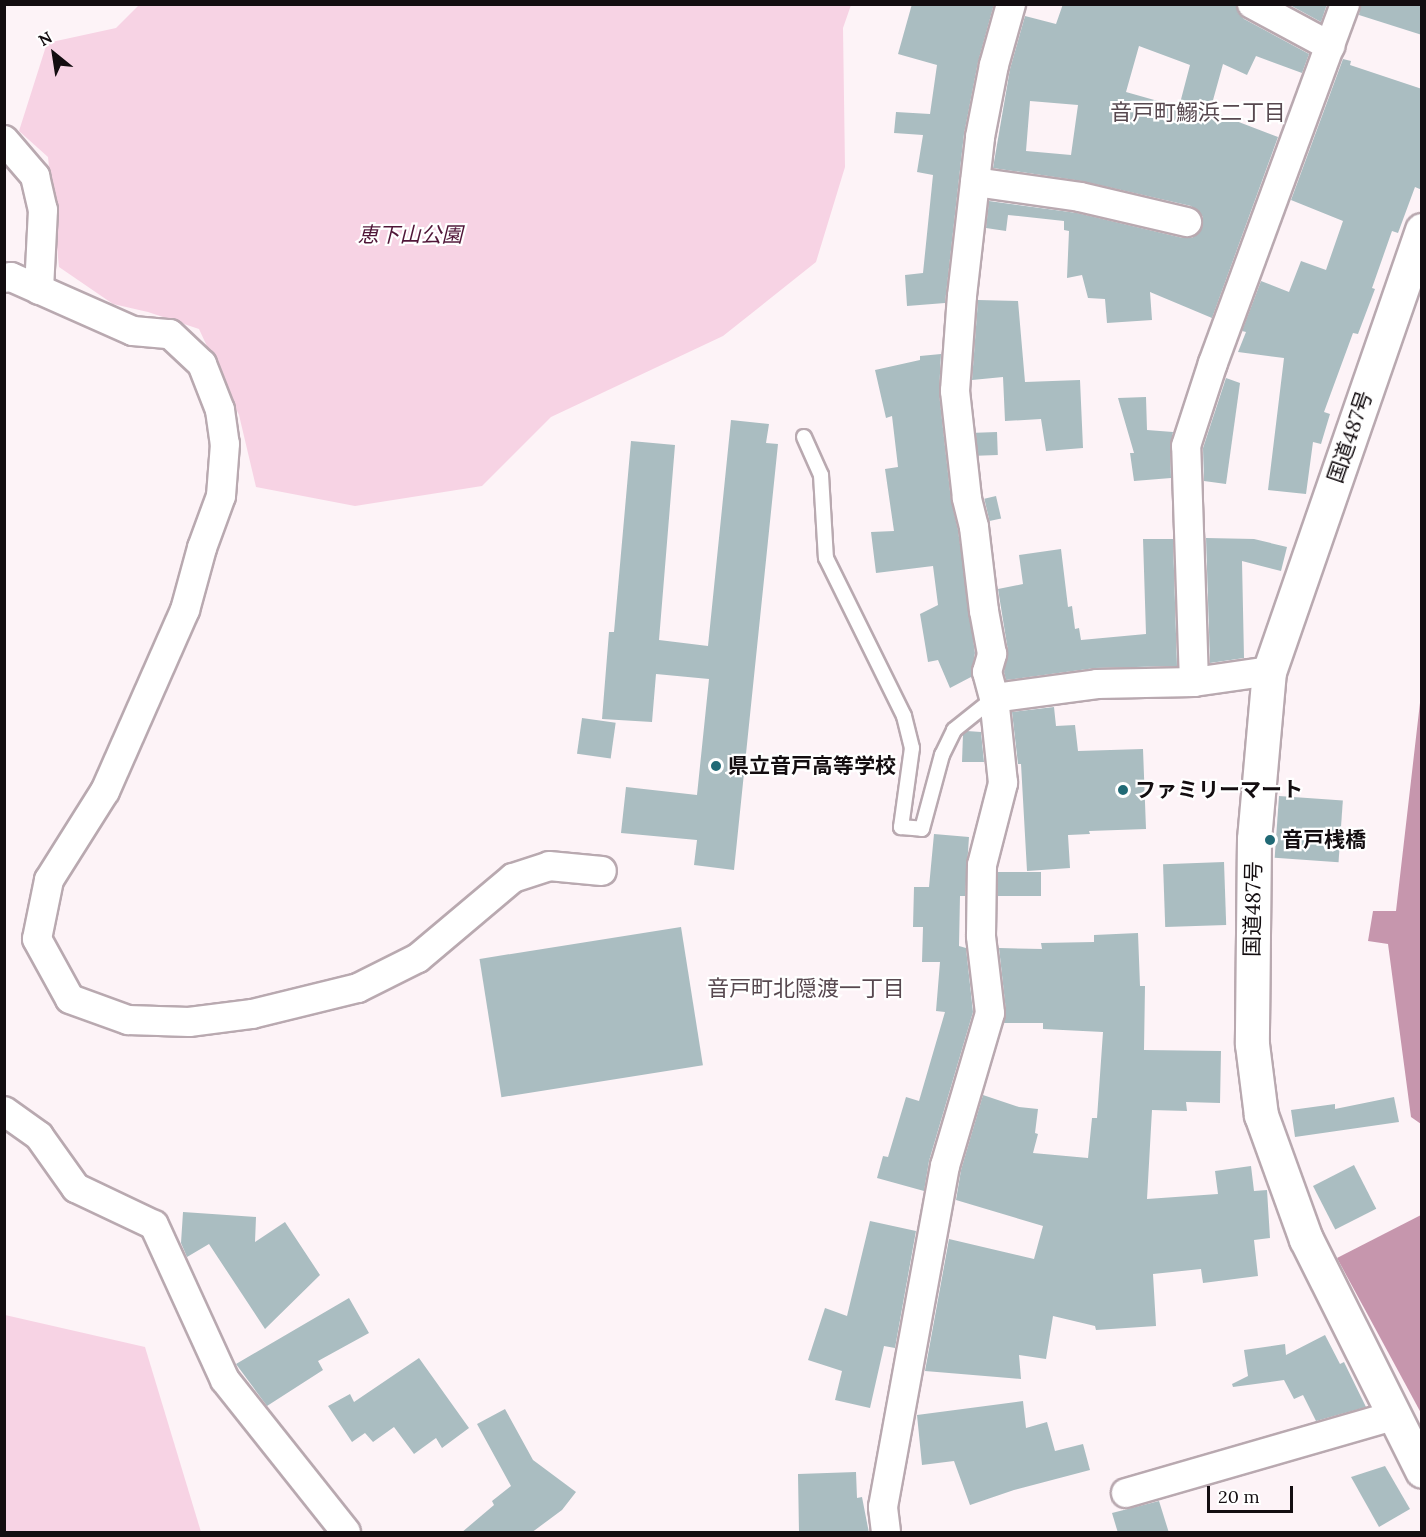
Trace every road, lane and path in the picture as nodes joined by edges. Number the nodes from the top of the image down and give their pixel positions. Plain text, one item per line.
1 (1011, 4) edge
2 (1252, 4) edge
3 (1346, 4) edge
4 (1330, 46) junction
5 (4, 140) edge
6 (975, 182) junction
7 (1187, 222) dead end
8 (1422, 230) edge
9 (4, 278) edge
10 (39, 290) junction
11 (804, 437) dead end
12 (1269, 671) junction
13 (1194, 682) junction
14 (994, 698) junction
15 (602, 871) dead end
16 (4, 1111) edge
17 (1393, 1416) junction
18 (1422, 1471) edge
19 (1126, 1493) dead end
20 (346, 1533) edge
21 (886, 1533) edge

1 - 6 street
2 - 4 street
3 - 4 street
4 - 13 street
5 - 10 street
6 - 7 street
6 - 14 street
8 - 12 highway, 国道487号
9 - 10 street
10 - 15 street
11 - 14 lane
12 - 13 street
12 - 17 highway, 国道487号
13 - 14 street
14 - 21 street
16 - 20 street
17 - 18 highway, 国道487号
17 - 19 street

